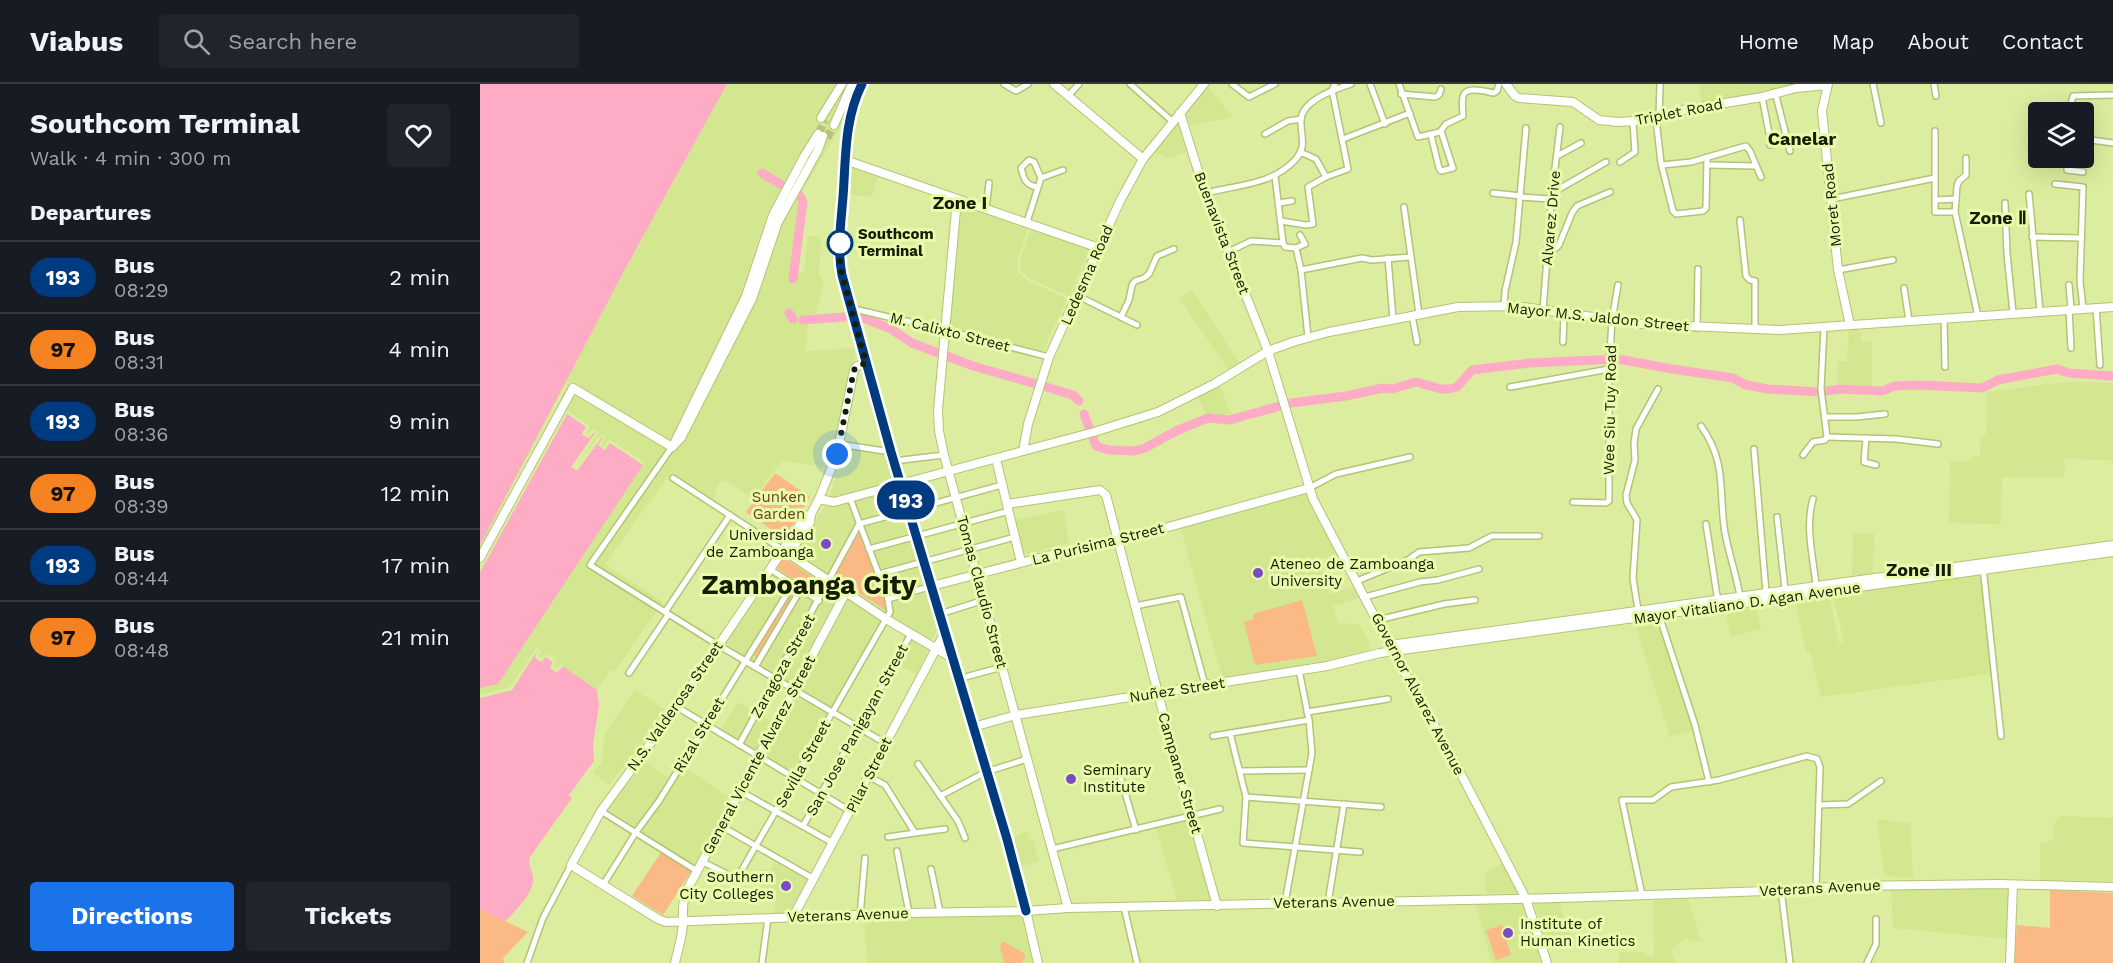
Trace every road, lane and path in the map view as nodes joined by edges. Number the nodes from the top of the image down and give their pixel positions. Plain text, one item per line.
1 (842, 84) edge
2 (852, 84) edge
3 (862, 84) edge
4 (1004, 84) edge
5 (1028, 84) edge
6 (1079, 84) edge
7 (1130, 84) edge
8 (1204, 84) edge
9 (1232, 84) edge
10 (1275, 84) edge
11 (1351, 84) edge
12 (1370, 84) edge
13 (1399, 84) edge
14 (1499, 84) edge
15 (1506, 84) edge
16 (1660, 84) edge
17 (1828, 84) edge
18 (1873, 84) edge
19 (1934, 84) edge
20 (1056, 85) edge
21 (1332, 86) edge
22 (1441, 89) dead end
23 (1775, 92) junction
24 (1401, 94) junction
25 (2113, 95) edge
26 (1068, 96) junction
27 (1936, 96) dead end
28 (1762, 97) junction
29 (2072, 102) edge
30 (1180, 113) junction
31 (1410, 113) junction
32 (1657, 118) junction
33 (1301, 119) junction
34 (1173, 122) junction
35 (1633, 122) junction
36 (1385, 123) junction
37 (1881, 123) dead end
38 (1560, 127) dead end
39 (1526, 128) dead end
40 (1441, 131) junction
41 (1935, 131) dead end
42 (1769, 133) dead end
43 (1265, 134) dead end
44 (1431, 135) junction
45 (1343, 139) junction
46 (2094, 140) edge
47 (1788, 141) junction
48 (1581, 143) dead end
49 (2113, 143) edge
50 (810, 146) junction
51 (1770, 146) dead end
52 (818, 150) junction
53 (1300, 152) junction
54 (1790, 152) dead end
55 (1557, 156) junction
56 (1707, 157) junction
57 (1143, 159) junction
58 (1966, 159) dead end
59 (845, 160) junction
60 (1606, 162) dead end
61 (1620, 162) dead end
62 (1662, 165) junction
63 (1707, 165) junction
64 (1755, 166) junction
65 (2067, 168) edge
66 (1063, 170) dead end
67 (2083, 172) dead end
68 (1275, 176) junction
69 (1326, 177) junction
70 (1761, 177) dead end
71 (1041, 178) junction
72 (1935, 178) junction
73 (989, 183) dead end
74 (2055, 184) dead end
75 (1037, 187) junction
76 (1610, 192) dead end
77 (1205, 193) junction
78 (1493, 193) dead end
79 (2030, 194) dead end
80 (1520, 196) junction
81 (1552, 196) junction
82 (957, 199) junction
83 (1832, 199) junction
84 (1956, 199) junction
85 (1936, 200) junction
86 (1292, 201) dead end
87 (1279, 203) junction
88 (2005, 203) dead end
89 (1404, 207) dead end
90 (986, 209) junction
91 (1955, 212) junction
92 (1281, 220) junction
93 (1740, 220) dead end
94 (1027, 222) junction
95 (1300, 235) dead end
96 (2032, 237) junction
97 (2081, 238) junction
98 (1283, 243) junction
99 (1099, 248) junction
100 (1296, 248) junction
101 (1174, 249) dead end
102 (1547, 249) junction
103 (1228, 252) junction
104 (1410, 257) junction
105 (1389, 258) junction
106 (1893, 260) dead end
107 (1698, 269) dead end
108 (1301, 270) junction
109 (1838, 270) junction
110 (1618, 285) dead end
111 (2068, 285) dead end
112 (1904, 288) dead end
113 (1078, 296) junction
114 (1504, 306) junction
115 (2096, 307) junction
116 (2113, 307) edge
117 (2083, 308) junction
118 (2070, 309) junction
119 (1543, 310) junction
120 (2040, 311) junction
121 (1564, 313) junction
122 (2013, 313) junction
123 (852, 314) junction
124 (1416, 315) junction
125 (1978, 316) junction
126 (1121, 317) junction
127 (1944, 318) junction
128 (1394, 319) junction
129 (1612, 320) junction
130 (1909, 321) junction
131 (1137, 325) dead end
132 (1850, 325) junction
133 (1824, 327) junction
134 (1696, 328) junction
135 (1755, 329) junction
136 (944, 330) junction
137 (1308, 337) junction
138 (1417, 342) dead end
139 (1563, 342) dead end
140 (2072, 348) dead end
141 (1268, 351) junction
142 (1049, 357) junction
143 (866, 363) junction
144 (2100, 365) dead end
145 (1945, 367) dead end
146 (1609, 369) junction
147 (1510, 387) dead end
148 (1658, 389) dead end
149 (1885, 414) dead end
150 (1826, 417) junction
151 (1701, 426) dead end
152 (1827, 437) junction
153 (1866, 438) junction
154 (839, 444) junction
155 (1938, 444) dead end
156 (672, 447) junction
157 (1754, 449) dead end
158 (1023, 451) junction
159 (891, 452) junction
160 (944, 455) junction
161 (1803, 455) dead end
162 (1410, 457) dead end
163 (996, 459) junction
164 (894, 462) junction
165 (1876, 465) dead end
166 (949, 471) junction
167 (673, 478) dead end
168 (901, 484) junction
169 (1002, 484) junction
170 (1309, 488) junction
171 (956, 496) junction
172 (850, 498) junction
173 (819, 499) junction
174 (1814, 499) dead end
175 (1573, 502) dead end
176 (1008, 508) junction
177 (909, 509) junction
178 (730, 515) junction
179 (1777, 517) dead end
180 (963, 523) junction
181 (859, 524) junction
182 (1706, 524) dead end
183 (917, 536) junction
184 (1539, 536) dead end
185 (1015, 537) junction
186 (1118, 541) junction
187 (2113, 545) edge
188 (869, 549) junction
189 (970, 550) junction
190 (786, 552) junction
191 (2113, 552) edge
192 (480, 558) edge
193 (924, 561) junction
194 (1020, 562) junction
195 (2013, 562) junction
196 (1983, 566) junction
197 (770, 569) junction
198 (1479, 569) dead end
199 (879, 574) junction
200 (977, 574) junction
201 (830, 581) junction
202 (1357, 581) junction
203 (793, 584) junction
204 (1816, 585) junction
205 (932, 586) junction
206 (1839, 587) junction
207 (801, 589) junction
208 (1785, 589) junction
209 (846, 592) junction
210 (1766, 592) junction
211 (1740, 596) junction
212 (1365, 597) junction
213 (888, 598) junction
214 (984, 600) junction
215 (1475, 600) dead end
216 (819, 601) junction
217 (1718, 603) junction
218 (1135, 606) junction
219 (667, 613) junction
220 (1636, 613) junction
221 (940, 614) junction
222 (1659, 615) junction
223 (886, 619) junction
224 (1378, 620) junction
225 (945, 632) junction
226 (911, 634) junction
227 (718, 645) junction
228 (1391, 648) junction
229 (936, 649) junction
230 (1380, 653) joint
231 (952, 658) junction
232 (745, 660) junction
233 (755, 667) junction
234 (1002, 667) junction
235 (1299, 670) junction
236 (629, 673) dead end
237 (958, 678) junction
238 (775, 680) junction
239 (1205, 685) junction
240 (794, 690) junction
241 (1158, 693) junction
242 (1388, 699) dead end
243 (677, 707) junction
244 (1307, 712) junction
245 (832, 713) junction
246 (1016, 715) junction
247 (1309, 720) junction
248 (706, 725) junction
249 (973, 727) junction
250 (858, 728) junction
251 (1230, 733) junction
252 (1213, 736) dead end
253 (2001, 736) dead end
254 (885, 743) junction
255 (739, 745) junction
256 (758, 756) junction
257 (1027, 759) junction
258 (918, 764) dead end
259 (1118, 769) dead end
260 (1309, 770) junction
261 (1241, 771) junction
262 (986, 772) junction
263 (868, 776) junction
264 (795, 777) junction
265 (1881, 781) dead end
266 (1709, 782) junction
267 (740, 791) junction
268 (821, 793) junction
269 (940, 796) junction
270 (1246, 797) junction
271 (1303, 801) junction
272 (1344, 804) junction
273 (1819, 805) junction
274 (1381, 807) dead end
275 (1220, 809) dead end
276 (777, 810) junction
277 (601, 811) junction
278 (850, 811) junction
279 (1192, 817) junction
280 (721, 826) junction
281 (803, 826) junction
282 (945, 829) dead end
283 (1136, 830) junction
284 (636, 832) junction
285 (915, 833) junction
286 (888, 837) dead end
287 (965, 838) dead end
288 (833, 843) junction
289 (756, 846) junction
290 (1295, 848) junction
291 (1052, 849) junction
292 (897, 851) dead end
293 (1336, 851) junction
294 (1360, 852) dead end
295 (865, 858) dead end
296 (703, 862) junction
297 (572, 865) junction
298 (930, 869) dead end
299 (698, 871) junction
300 (814, 879) junction
301 (603, 885) junction
302 (2013, 885) junction
303 (1816, 887) junction
304 (2113, 887) edge
305 (1781, 890) junction
306 (1642, 895) junction
307 (1526, 899) junction
308 (1285, 903) junction
309 (1328, 903) junction
310 (1217, 906) junction
311 (1124, 907) junction
312 (1068, 908) junction
313 (1026, 911) junction
314 (940, 912) junction
315 (909, 913) junction
316 (860, 916) junction
317 (793, 917) junction
318 (768, 918) junction
319 (1876, 919) dead end
320 (683, 921) junction
321 (672, 922) junction
322 (680, 939) junction
323 (527, 963) edge
324 (675, 963) edge
325 (762, 963) edge
326 (1038, 963) edge
327 (1137, 963) edge
328 (1547, 963) edge
329 (1790, 963) edge
330 (1867, 963) edge
331 (2010, 963) edge

1 - 2 main road
3 - 59 main road
4 - 5 street
6 - 26 street
7 - 34 street
8 - 30 main road, Ledesma Road
9 - 10 street
11 - 21 street
12 - 36 street
13 - 24 street
14 - 40 street
15 - 35 main road, Triplet Road
16 - 32 street
17 - 23 main road, Triplet Road
17 - 83 main road, Moret Road
18 - 37 street
19 - 27 street
20 - 26 main road
21 - 33 street
21 - 45 street
22 - 24 street
23 - 28 main road, Triplet Road
23 - 47 street
24 - 31 street
25 - 29 street
26 - 57 main road
28 - 32 main road, Triplet Road
28 - 42 street
30 - 34 main road, Ledesma Road
30 - 77 main road, Buenavista Street
31 - 36 street
31 - 44 street
32 - 35 main road, Triplet Road
32 - 62 street
33 - 43 street
33 - 53 street
34 - 57 main road, Ledesma Road
35 - 61 street
36 - 45 street
38 - 55 street, Alvarez Drive
39 - 80 street
40 - 44 street
40 - 44 street
41 - 72 street
45 - 69 street
46 - 49 street
47 - 51 street
47 - 54 street
48 - 55 street
50 - 52 main road
50 - 52 main road
50 - 156 main road
52 - 156 main road
53 - 68 street
53 - 69 street
55 - 81 street, Alvarez Drive
56 - 62 street
56 - 63 street
56 - 64 street
57 - 99 main road, Ledesma Road
58 - 84 street
59 - 82 main road
59 - 123 main road
60 - 81 street
62 - 63 street
63 - 64 street
64 - 70 street
65 - 67 street
66 - 71 street
68 - 77 street
68 - 87 street
69 - 92 street
71 - 75 street
71 - 75 street
72 - 83 street
72 - 85 street
73 - 90 street
74 - 97 street
75 - 94 street
76 - 102 street
77 - 103 main road, Buenavista Street
78 - 80 street
79 - 96 street
80 - 81 street
80 - 114 street
81 - 102 street, Alvarez Drive
82 - 90 main road
82 - 136 main road, Tomas Claudio Street
83 - 109 main road, Moret Road
84 - 85 street
84 - 91 street
85 - 91 street
86 - 87 street
87 - 92 street
88 - 122 street
89 - 104 street
90 - 94 main road
91 - 125 street
92 - 98 street
93 - 135 street
94 - 99 main road
95 - 100 street
96 - 97 street
96 - 120 street
97 - 117 street
98 - 100 street
98 - 103 street
99 - 113 main road, Ledesma Road
100 - 108 street
101 - 126 street
102 - 119 street, Alvarez Drive
103 - 141 main road, Buenavista Street
104 - 105 street
104 - 124 street
105 - 108 street
105 - 128 street
106 - 109 street
107 - 134 street
108 - 137 street
109 - 132 main road, Moret Road
110 - 129 street, Wee Siu Tuy Road
111 - 118 street
112 - 130 street
113 - 126 street
113 - 142 main road, Ledesma Road
114 - 119 main road, Mayor M.S. Jaldon Street
114 - 124 main road, Mayor M.S. Jaldon Street
115 - 116 main road, Mayor M.S. Jaldon Street
115 - 117 main road, Mayor M.S. Jaldon Street
115 - 144 street
117 - 118 main road, Mayor M.S. Jaldon Street
118 - 120 main road, Mayor M.S. Jaldon Street
118 - 140 street
119 - 121 main road, Mayor M.S. Jaldon Street
120 - 122 main road, Mayor M.S. Jaldon Street
121 - 129 main road, Mayor M.S. Jaldon Street
121 - 139 street
122 - 125 main road, Mayor M.S. Jaldon Street
123 - 136 street, M. Calixto Street
123 - 143 main road
124 - 128 main road, Mayor M.S. Jaldon Street
124 - 138 street
125 - 127 main road, Mayor M.S. Jaldon Street
126 - 131 street
127 - 130 main road, Mayor M.S. Jaldon Street
127 - 145 street
128 - 137 main road, Mayor M.S. Jaldon Street
129 - 134 main road, Mayor M.S. Jaldon Street
129 - 146 street, Wee Siu Tuy Road
130 - 132 main road, Mayor M.S. Jaldon Street
132 - 133 main road, Mayor M.S. Jaldon Street
133 - 135 main road, Mayor M.S. Jaldon Street
133 - 150 street
134 - 135 main road, Mayor M.S. Jaldon Street
136 - 142 street, M. Calixto Street
136 - 160 main road, Tomas Claudio Street
137 - 141 main road, Mayor M.S. Jaldon Street
141 - 158 main road, Mayor M.S. Jaldon Street
141 - 170 main road, Governor Alvarez Avenue
142 - 158 main road, Ledesma Road
143 - 154 main road
143 - 159 main road
146 - 147 street
146 - 175 street, Wee Siu Tuy Road
148 - 220 street
149 - 150 street
150 - 152 street
151 - 211 street
152 - 153 street
152 - 161 street
153 - 155 street
153 - 165 street
154 - 159 street
154 - 173 main road
156 - 192 main road
156 - 219 street
157 - 210 street
158 - 163 main road
159 - 164 main road
160 - 164 street
160 - 166 main road, Tomas Claudio Street
162 - 170 street
163 - 166 main road
163 - 169 main road
164 - 168 main road
166 - 168 main road
166 - 171 main road, Tomas Claudio Street
167 - 178 street
168 - 172 main road
168 - 177 main road
169 - 171 street
169 - 176 main road
170 - 186 main road, La Purisima Street
170 - 202 main road, Governor Alvarez Avenue
171 - 177 street
171 - 180 main road, Tomas Claudio Street
172 - 173 main road
172 - 181 street
173 - 190 main road
174 - 204 street
176 - 180 street
176 - 185 main road
176 - 186 main road, Campaner Street
177 - 181 street
177 - 183 main road
178 - 190 street
178 - 219 street
179 - 208 street
180 - 183 street
180 - 189 main road, Tomas Claudio Street
181 - 188 street
181 - 201 street, Zaragoza Street
182 - 217 street
183 - 188 street
183 - 193 main road
184 - 202 street
185 - 189 street
185 - 194 main road
186 - 194 main road, La Purisima Street
186 - 218 main road, Campaner Street
187 - 195 main road, Mayor Vitaliano D. Agan Avenue
188 - 199 street
189 - 193 street
189 - 200 main road, Tomas Claudio Street
190 - 197 main road, N.S. Valderosa Street
190 - 201 main road
191 - 195 main road, Mayor Vitaliano D. Agan Avenue
193 - 199 street
193 - 205 main road
194 - 200 main road, La Purisima Street
195 - 196 main road, Mayor Vitaliano D. Agan Avenue
196 - 206 main road, Mayor Vitaliano D. Agan Avenue
196 - 253 street
197 - 203 street
197 - 227 main road, N.S. Valderosa Street
198 - 212 street
199 - 213 street
200 - 205 main road, La Purisima Street
200 - 214 main road, Tomas Claudio Street
201 - 209 main road
201 - 216 street, Zaragoza Street
202 - 212 main road, Governor Alvarez Avenue
203 - 207 street
203 - 232 street, Rizal Street
204 - 206 main road, Mayor Vitaliano D. Agan Avenue
204 - 208 main road, Mayor Vitaliano D. Agan Avenue
205 - 213 street, La Purisima Street
205 - 221 main road
206 - 217 main road, Mayor Vitaliano D. Agan Avenue
207 - 216 street
207 - 233 street
208 - 210 main road, Mayor Vitaliano D. Agan Avenue
209 - 223 main road
209 - 240 main road, General Vicente Alvarez Street
210 - 211 main road, Mayor Vitaliano D. Agan Avenue
211 - 217 main road, Mayor Vitaliano D. Agan Avenue
212 - 224 main road, Governor Alvarez Avenue
213 - 223 street
214 - 221 street
214 - 234 main road, Tomas Claudio Street
215 - 224 street
216 - 238 street, Zaragoza Street
217 - 220 main road, Mayor Vitaliano D. Agan Avenue
217 - 222 main road, Mayor Vitaliano D. Agan Avenue
218 - 239 street
218 - 241 main road, Campaner Street
219 - 227 street
219 - 236 street
220 - 222 main road, Mayor Vitaliano D. Agan Avenue
220 - 228 main road, Mayor Vitaliano D. Agan Avenue
221 - 225 main road
222 - 266 street
223 - 226 main road
223 - 245 street, Sevilla Street
224 - 228 main road, Governor Alvarez Avenue
225 - 229 main road, Pilar Street
225 - 231 main road
226 - 229 main road
226 - 250 street, San Jose Panigayan Street
227 - 232 street
227 - 243 main road, N.S. Valderosa Street
228 - 230 main road, Mayor Vitaliano D. Agan Avenue
228 - 307 main road, Governor Alvarez Avenue
229 - 231 main road
229 - 254 main road, Pilar Street
230 - 235 main road, Nuñez Street
231 - 237 main road
232 - 233 street
232 - 248 street, Rizal Street
233 - 238 street
234 - 237 street
234 - 246 main road, Tomas Claudio Street
235 - 239 main road, Nuñez Street
235 - 244 street
237 - 249 main road
238 - 240 street
238 - 255 street, Zaragoza Street
239 - 241 main road, Nuñez Street
240 - 245 street
240 - 256 main road, General Vicente Alvarez Street
241 - 246 main road, Nuñez Street
241 - 279 main road, Campaner Street
242 - 244 street
243 - 248 street
243 - 277 main road, N.S. Valderosa Street
244 - 247 street
245 - 250 street
245 - 264 street, Sevilla Street
246 - 249 main road, Nuñez Street
246 - 257 main road, Tomas Claudio Street
247 - 251 street
247 - 260 street
248 - 255 street
248 - 284 street, Rizal Street
249 - 262 main road
250 - 254 street
250 - 268 street, San Jose Panigayan Street
251 - 252 street
251 - 261 street
254 - 263 main road, Pilar Street
255 - 256 street
256 - 264 street
256 - 267 main road, General Vicente Alvarez Street
257 - 262 street
257 - 291 main road, Tomas Claudio Street
258 - 269 street
259 - 283 street
260 - 261 street
260 - 271 street
261 - 270 street
262 - 269 street
262 - 313 main road
263 - 278 main road, Pilar Street
263 - 285 street
264 - 268 street
264 - 276 street, Sevilla Street
265 - 273 street
266 - 273 street
266 - 306 street
267 - 276 street
267 - 280 main road, General Vicente Alvarez Street
268 - 278 street
268 - 281 street, San Jose Panigayan Street
269 - 287 street
270 - 271 street
270 - 290 street
271 - 272 street
271 - 290 street
272 - 274 street
272 - 293 street
273 - 303 street
275 - 279 street
276 - 281 street
276 - 289 street, Sevilla Street
277 - 284 street
277 - 297 main road, N.S. Valderosa Street
278 - 288 main road, Pilar Street
279 - 283 street
279 - 310 main road, Campaner Street
280 - 289 street
280 - 296 main road, General Vicente Alvarez Street
281 - 288 street
282 - 285 street
283 - 291 street
284 - 299 street
284 - 301 street, Rizal Street
285 - 286 street
288 - 300 main road, Pilar Street
289 - 296 street, Sevilla Street
289 - 300 street
290 - 293 street
290 - 308 street
291 - 312 main road, Tomas Claudio Street
292 - 315 street
293 - 294 street
293 - 309 street
295 - 316 street
296 - 299 main road, General Vicente Alvarez Street
297 - 301 main road, Veterans Avenue
297 - 323 street
298 - 314 street
299 - 320 main road, General Vicente Alvarez Street
300 - 317 main road, Pilar Street
301 - 321 main road, Veterans Avenue
302 - 303 main road, Veterans Avenue
302 - 304 main road, Veterans Avenue
302 - 331 main road
303 - 305 main road, Veterans Avenue
305 - 306 main road, Veterans Avenue
305 - 329 street
306 - 307 main road, Veterans Avenue
307 - 309 main road, Veterans Avenue
307 - 328 main road, Governor Alvarez Avenue
308 - 309 main road, Veterans Avenue
308 - 310 main road, Veterans Avenue
310 - 311 main road, Veterans Avenue
311 - 312 main road, Veterans Avenue
311 - 327 street
312 - 313 main road, Veterans Avenue
313 - 314 main road, Veterans Avenue
313 - 326 main road
314 - 315 main road, Veterans Avenue
315 - 316 main road, Veterans Avenue
316 - 317 main road, Veterans Avenue
317 - 318 main road, Veterans Avenue
318 - 320 main road, Veterans Avenue
318 - 325 street
319 - 330 street
320 - 321 main road, Veterans Avenue
320 - 322 main road, General Vicente Alvarez Street
321 - 322 main road
322 - 324 main road, General Vicente Alvarez Street

